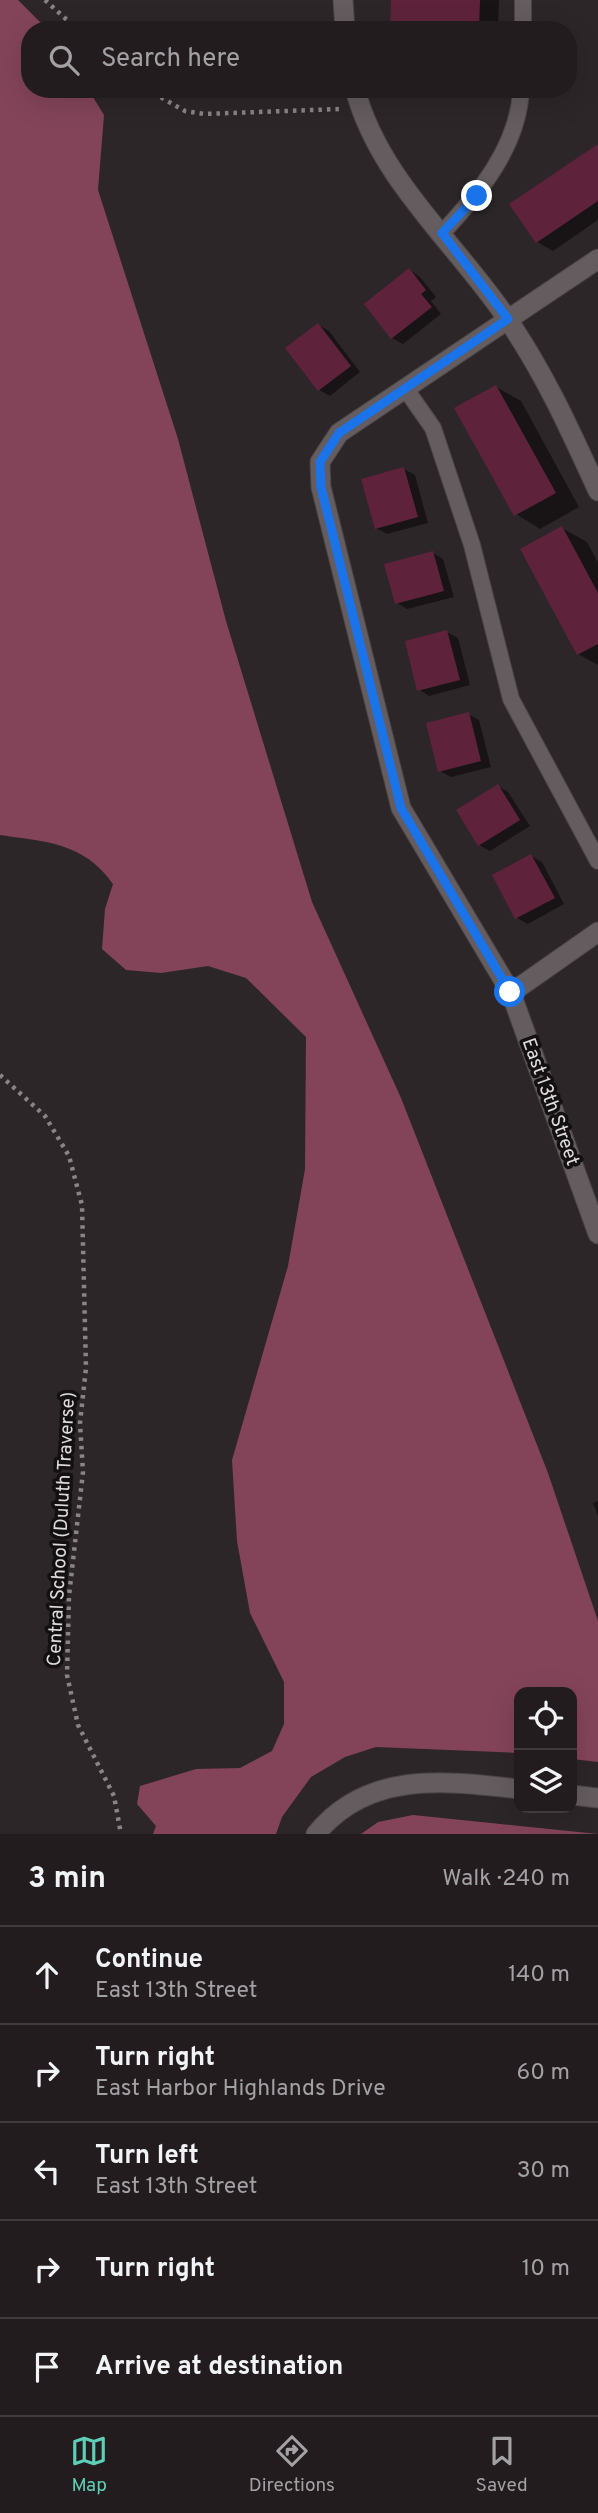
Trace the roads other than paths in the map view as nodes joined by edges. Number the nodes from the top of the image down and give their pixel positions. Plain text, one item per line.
1 (343, 0) edge
2 (523, 0) edge
3 (344, 21) edge
4 (523, 21) edge
5 (519, 98) edge
6 (358, 99) edge
7 (442, 233) junction
8 (598, 259) edge
9 (508, 319) junction
10 (405, 388) junction
11 (598, 491) edge
12 (598, 861) edge
13 (598, 932) edge
14 (510, 992) junction
15 (598, 1234) edge
16 (514, 1789) edge
17 (577, 1796) edge
18 (598, 1798) edge
19 (316, 1834) edge

1 - 3 street
2 - 4 lane
5 - 7 lane
6 - 7 street
7 - 9 street
8 - 9 street
9 - 10 street
9 - 11 street
10 - 12 lane
10 - 14 street, East 13th Street
13 - 14 street
14 - 15 street, East 13th Street
16 - 19 street
17 - 18 street

